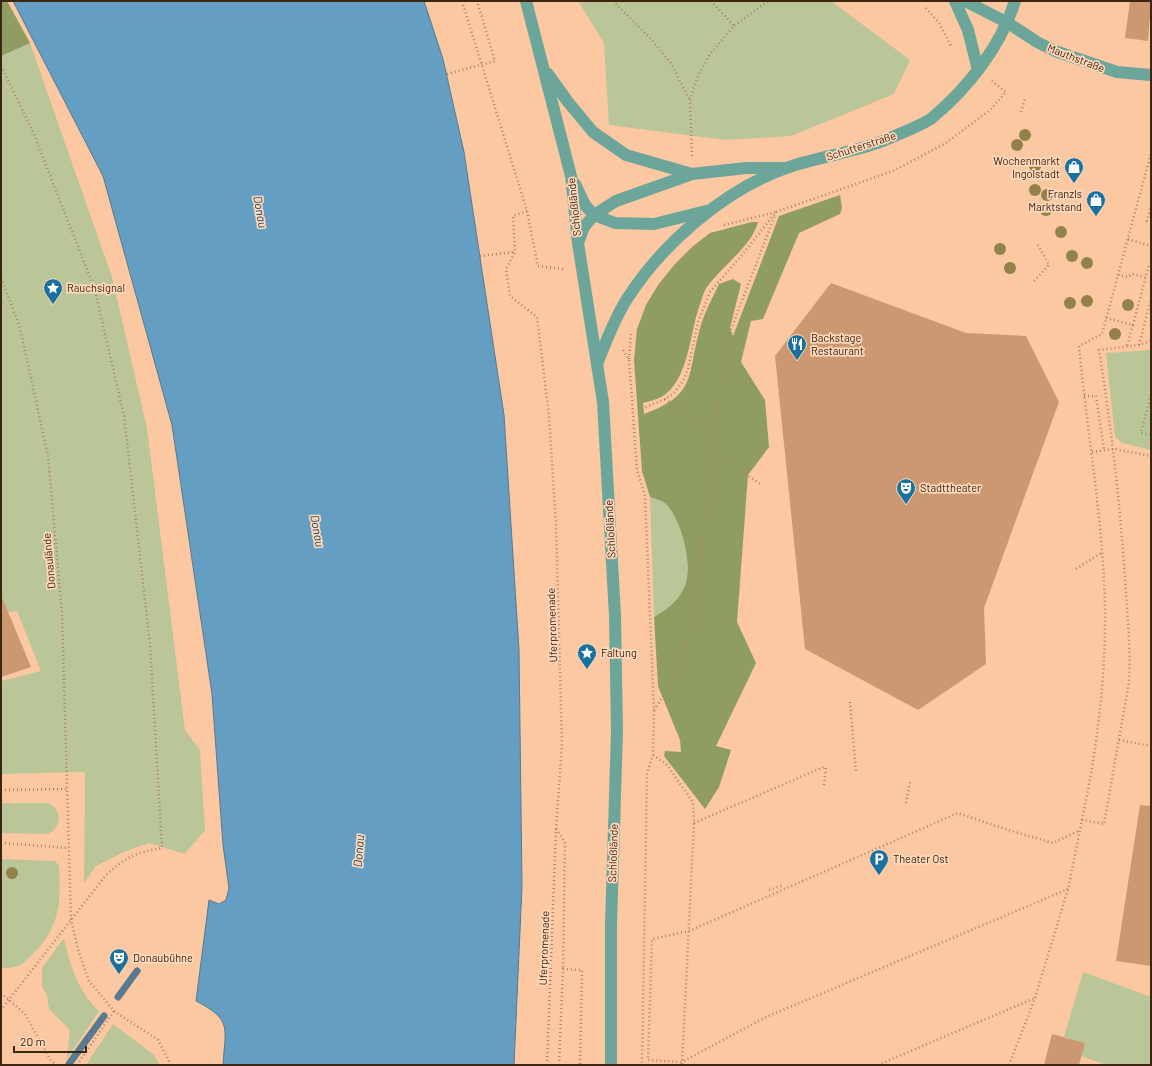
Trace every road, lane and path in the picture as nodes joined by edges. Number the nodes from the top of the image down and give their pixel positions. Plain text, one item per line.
1 (462, 1) edge
2 (477, 1) edge
3 (526, 1) edge
4 (613, 1) edge
5 (711, 1) edge
6 (768, 1) edge
7 (955, 1) edge
8 (965, 1) edge
9 (1015, 1) edge
10 (926, 8) dead end
11 (1008, 23) junction
12 (734, 26) junction
13 (956, 54) dead end
14 (481, 65) junction
15 (1, 66) edge
16 (544, 67) junction
17 (978, 70) junction
18 (447, 74) dead end
19 (1151, 75) edge
20 (1006, 92) dead end
21 (1025, 99) dead end
22 (690, 100) junction
23 (1021, 112) dead end
24 (1151, 153) edge
25 (1150, 162) edge
26 (786, 168) junction
27 (692, 174) junction
28 (571, 176) junction
29 (1151, 205) edge
30 (709, 210) junction
31 (527, 211) junction
32 (776, 212) junction
33 (594, 215) junction
34 (1151, 222) edge
35 (719, 226) dead end
36 (1128, 239) junction
37 (578, 243) junction
38 (1037, 243) dead end
39 (1151, 246) edge
40 (516, 252) junction
41 (480, 256) dead end
42 (1149, 264) dead end
43 (582, 267) junction
44 (1118, 275) junction
45 (1145, 277) junction
46 (1, 278) edge
47 (1034, 281) dead end
48 (1151, 299) edge
49 (1106, 318) junction
50 (1133, 325) junction
51 (611, 329) junction
52 (632, 329) dead end
53 (1151, 341) edge
54 (1127, 346) junction
55 (1139, 346) junction
56 (629, 359) junction
57 (597, 366) junction
58 (1151, 395) edge
59 (1084, 396) junction
60 (665, 399) junction
61 (1150, 404) edge
62 (642, 409) dead end
63 (714, 433) junction
64 (1151, 435) edge
65 (1114, 449) junction
66 (713, 450) junction
67 (1104, 450) junction
68 (1092, 452) junction
69 (1151, 456) edge
70 (760, 484) dead end
71 (1101, 553) junction
72 (1076, 569) dead end
73 (850, 702) dead end
74 (654, 711) junction
75 (1119, 740) junction
76 (1151, 746) edge
77 (652, 755) junction
78 (856, 772) dead end
79 (910, 782) dead end
80 (824, 785) dead end
81 (68, 789) junction
82 (1, 790) edge
83 (906, 803) dead end
84 (1082, 820) junction
85 (694, 823) junction
86 (556, 829) junction
87 (1080, 830) junction
88 (1, 843) edge
89 (69, 848) junction
90 (784, 885) dead end
91 (1068, 889) junction
92 (769, 890) dead end
93 (71, 919) junction
94 (688, 931) junction
95 (564, 969) junction
96 (1, 993) edge
97 (1035, 998) junction
98 (9, 999) junction
99 (1, 1010) edge
100 (114, 1011) junction
101 (682, 1063) edge
102 (57, 1065) edge
103 (77, 1065) edge
104 (171, 1065) edge
105 (548, 1065) edge
106 (559, 1065) edge
107 (580, 1065) edge
108 (611, 1065) edge
109 (642, 1065) edge
110 (878, 1065) edge
111 (1009, 1065) edge

1 - 14 path
2 - 14 path
3 - 16 street, Schloßlände
4 - 22 path
5 - 12 path
6 - 12 path
7 - 17 street
8 - 11 street, Mauthstraße
9 - 11 street, Schutterstraße
10 - 13 path
11 - 17 street, Schutterstraße
11 - 19 street, Mauthstraße
12 - 22 path
14 - 18 path
14 - 31 path
15 - 93 path
16 - 27 street, Schutterstraße
16 - 28 street, Schloßlände
17 - 26 street, Schutterstraße
20 - 32 path
21 - 23 path
22 - 27 path
24 - 25 path
25 - 36 path
26 - 27 street, Schutterstraße
26 - 30 street, Schutterstraße
27 - 33 street, Schutterstraße
28 - 33 street
28 - 37 street, Schloßlände
29 - 34 path
30 - 33 street, Schutterstraße
30 - 51 street, Schutterstraße
31 - 40 path
31 - 43 path
32 - 35 path
32 - 60 path
32 - 63 path
33 - 37 street, Schutterstraße
36 - 39 path
36 - 44 path
37 - 43 street, Schloßlände
38 - 47 path
40 - 41 path
40 - 86 path, Uferpromenade
42 - 45 path
43 - 57 street, Schloßlände
44 - 45 path
44 - 49 path
45 - 50 path
46 - 81 path, Donaulände
48 - 55 path
49 - 50 path
49 - 59 path
50 - 54 path
51 - 56 path
51 - 57 street, Schutterstraße
52 - 56 path
53 - 55 path
54 - 55 path
54 - 65 path
56 - 74 path
57 - 108 street, Schloßlände
58 - 61 path
59 - 67 path
59 - 68 path
60 - 62 path
60 - 63 path
61 - 64 path
63 - 66 path
65 - 67 path
65 - 69 path
65 - 75 path
66 - 70 path
66 - 74 path
67 - 68 path
68 - 71 path
71 - 72 path
71 - 84 path
73 - 78 path
74 - 77 path
75 - 76 path
75 - 84 path
77 - 85 path
77 - 109 path
79 - 83 path
80 - 85 path
81 - 82 path
81 - 89 path, Donaulände
84 - 87 path
85 - 94 path
86 - 95 path
86 - 105 path, Uferpromenade
87 - 91 path
87 - 94 path
88 - 89 path
89 - 93 path, Donaulände
90 - 92 path
91 - 97 path
91 - 101 path
93 - 98 path
93 - 100 path, Donaulände
94 - 101 path
94 - 101 path
95 - 106 path
95 - 107 path
96 - 98 path
97 - 110 path
97 - 111 path
98 - 99 path
98 - 102 path
100 - 103 path
100 - 104 path, Donaulände

